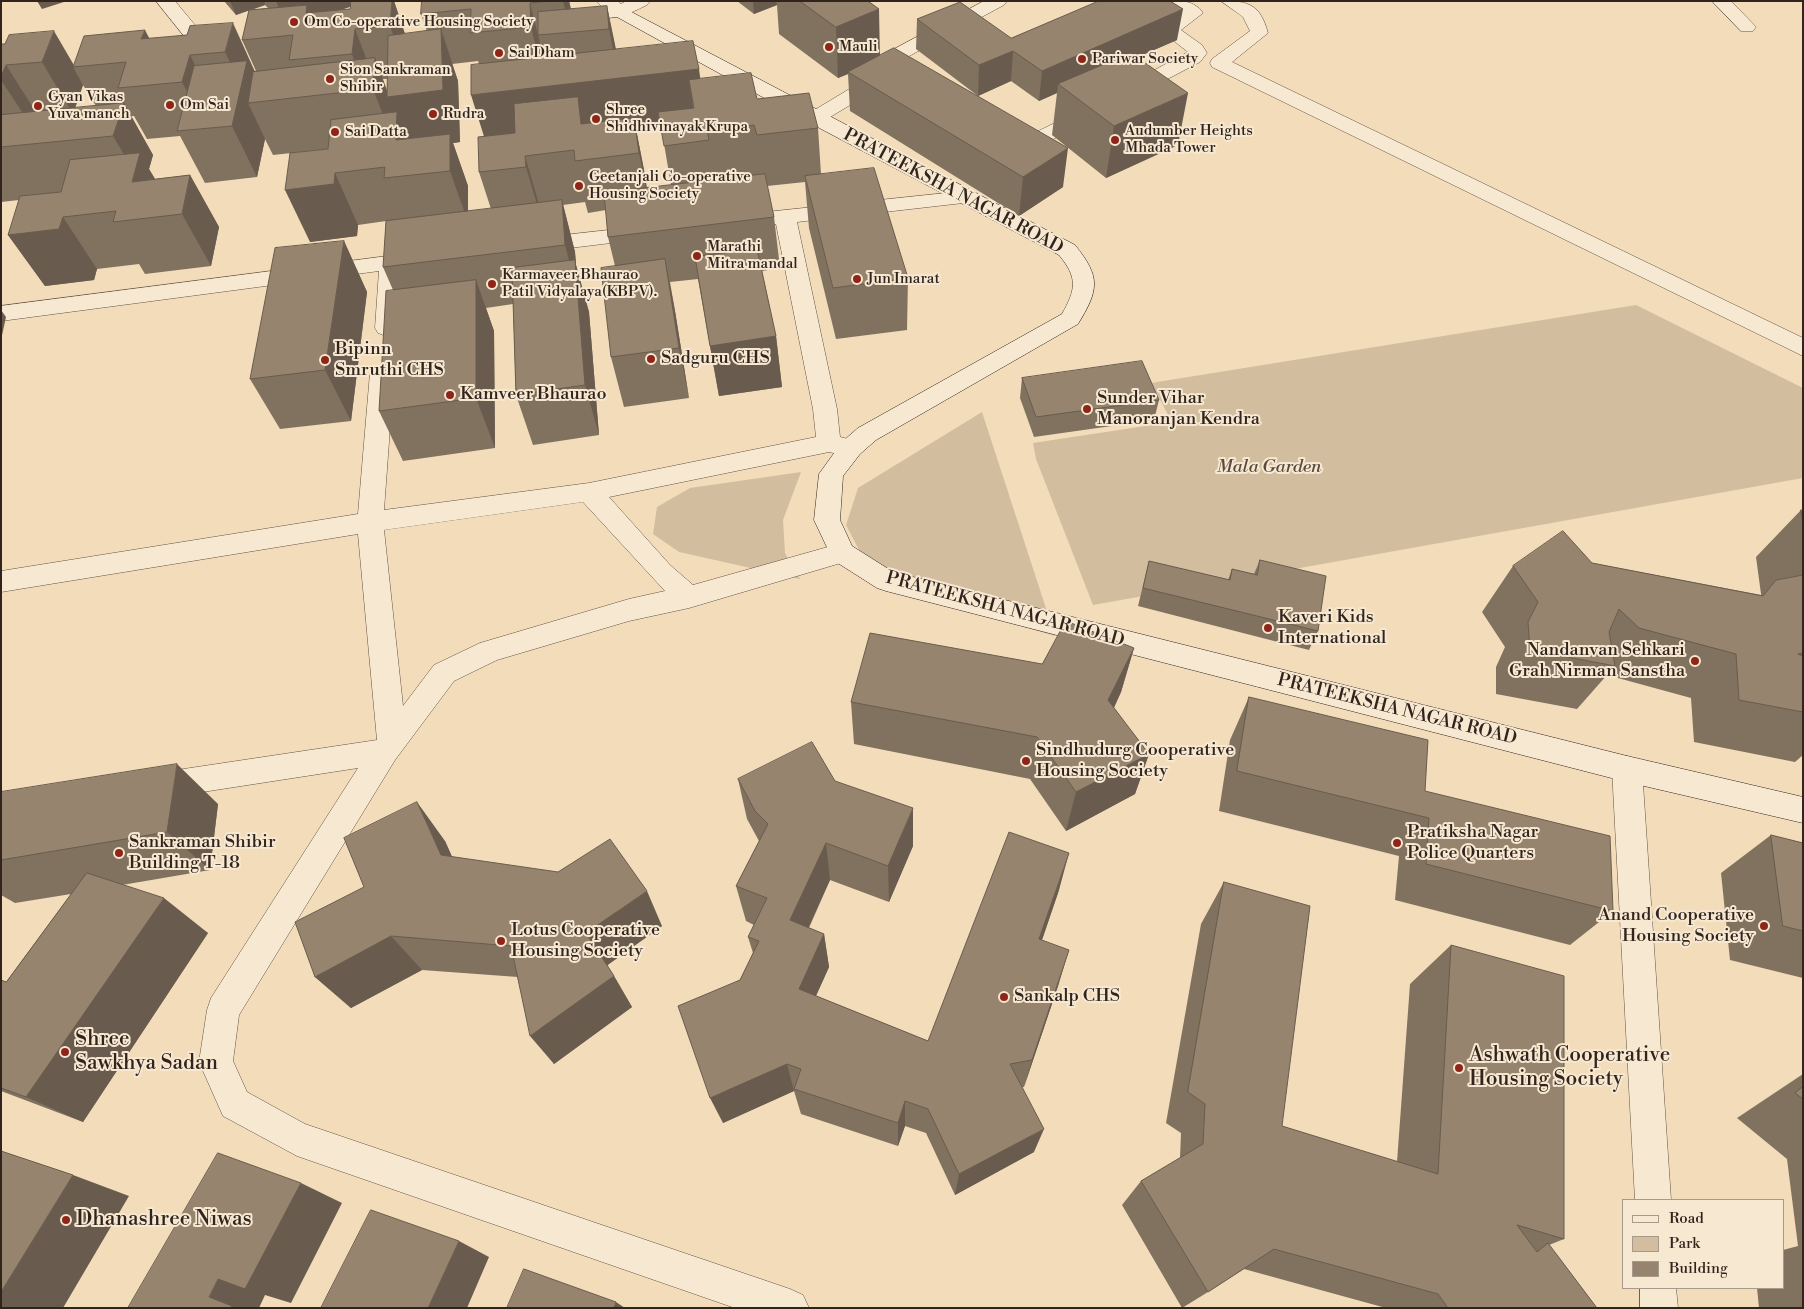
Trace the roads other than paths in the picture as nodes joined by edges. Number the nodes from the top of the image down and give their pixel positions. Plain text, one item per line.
1 (165, 1) edge
2 (641, 1) edge
3 (998, 1) edge
4 (1177, 1) edge
5 (1230, 1) edge
6 (1721, 1) edge
7 (613, 6) edge
8 (550, 20) edge
9 (952, 25) junction
10 (1747, 27) dead end
11 (968, 36) edge
12 (184, 63) edge
13 (893, 72) junction
14 (918, 88) edge
15 (814, 118) junction
16 (991, 130) edge
17 (965, 197) junction
18 (785, 217) junction
19 (716, 225) edge
20 (667, 230) edge
21 (519, 248) edge
22 (440, 256) edge
23 (391, 262) junction
24 (1, 314) edge
25 (1803, 348) edge
26 (840, 445) junction
27 (589, 492) junction
28 (370, 522) junction
29 (842, 553) junction
30 (1, 582) edge
31 (689, 597) junction
32 (389, 746) junction
33 (1627, 768) junction
34 (129, 790) edge
35 (1803, 810) edge
36 (1653, 1199) edge
37 (1658, 1289) edge
38 (790, 1308) edge
39 (1659, 1308) edge

1 - 12 street
2 - 7 street
3 - 9 street
4 - 16 street
5 - 25 street
6 - 10 street
7 - 8 street
7 - 15 street, PRATEEKSHA NAGAR ROAD
9 - 11 street
9 - 13 street
13 - 14 street
13 - 15 street
15 - 17 street, PRATEEKSHA NAGAR ROAD
17 - 18 street
17 - 26 street, PRATEEKSHA NAGAR ROAD
18 - 19 street
18 - 26 street
20 - 21 street
22 - 23 street
23 - 24 street
23 - 28 street
26 - 27 street
26 - 29 street, PRATEEKSHA NAGAR ROAD
27 - 28 street
27 - 31 street
28 - 30 street
28 - 32 street
29 - 31 street
29 - 33 street, PRATEEKSHA NAGAR ROAD
31 - 32 street
32 - 34 street
32 - 38 street
33 - 35 street, PRATEEKSHA NAGAR ROAD
33 - 36 street
37 - 39 street

